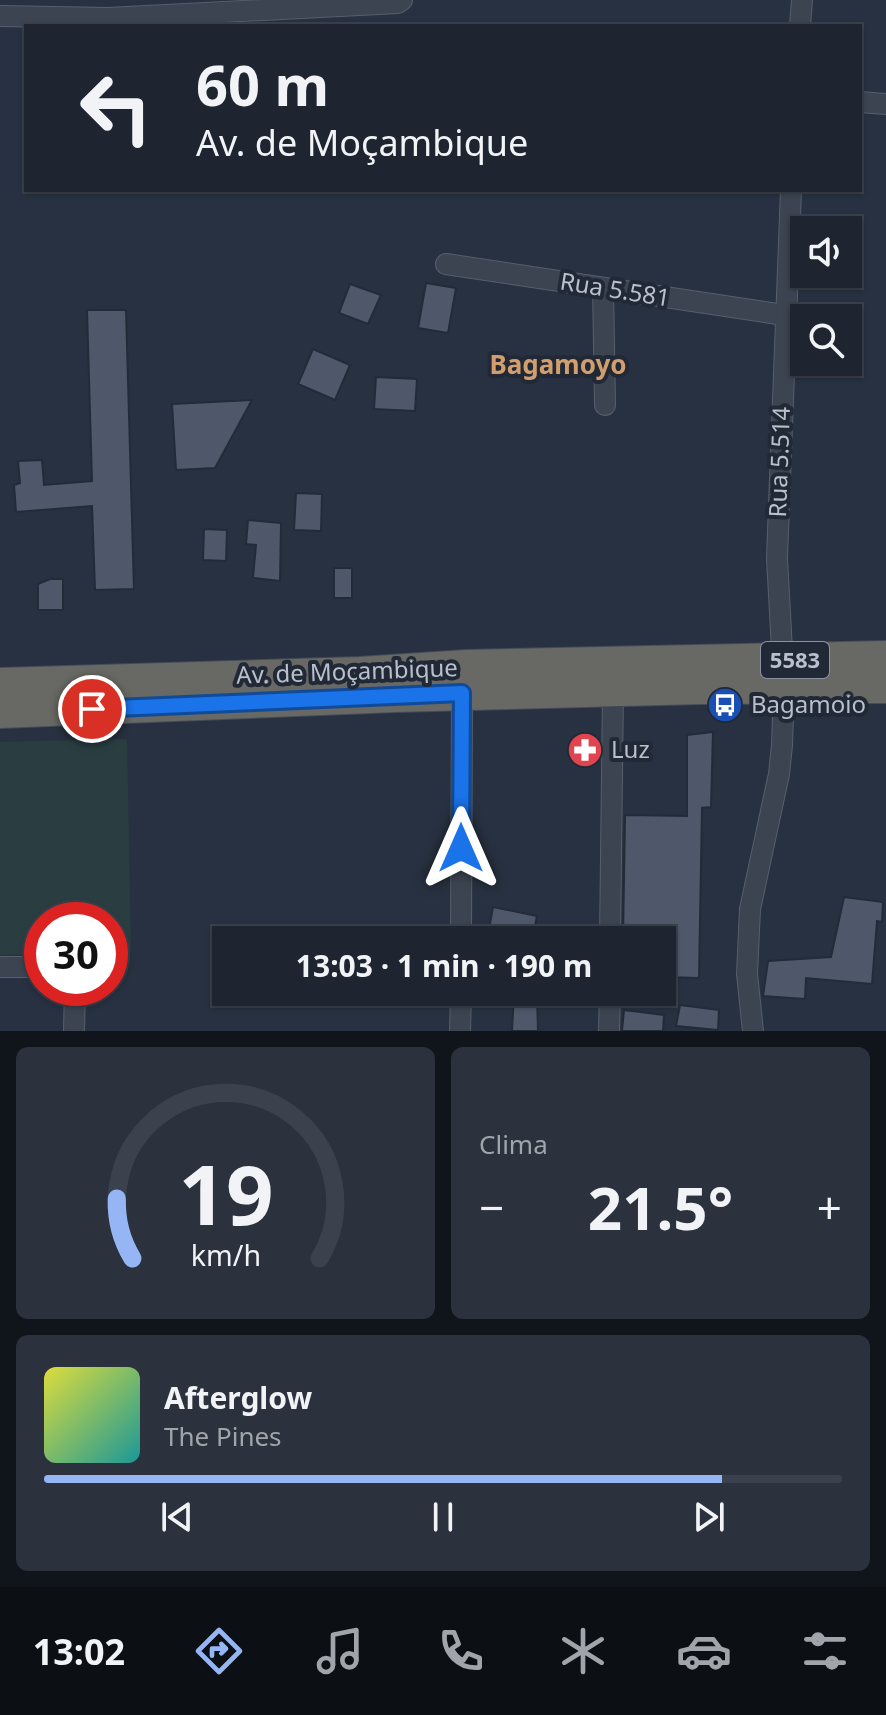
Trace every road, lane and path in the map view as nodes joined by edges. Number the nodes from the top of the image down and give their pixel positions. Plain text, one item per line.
1 (402, 0) edge
2 (802, 0) edge
3 (210, 7) edge
4 (28, 9) edge
5 (0, 16) edge
6 (800, 24) edge
7 (862, 102) edge
8 (886, 104) edge
9 (791, 192) edge
10 (446, 264) dead end
11 (603, 288) junction
12 (784, 315) junction
13 (605, 405) dead end
14 (880, 672) edge
15 (784, 673) junction
16 (0, 685) edge
17 (613, 691) junction
18 (462, 693) junction
19 (0, 711) edge
20 (461, 926) edge
21 (610, 926) edge
22 (0, 967) edge
23 (24, 967) edge
24 (75, 1006) edge
25 (461, 1006) edge
26 (610, 1006) edge
27 (74, 1031) edge
28 (460, 1031) edge
29 (609, 1031) edge
30 (753, 1031) edge

1 - 3 street
2 - 6 street
3 - 4 street
4 - 5 street
7 - 8 street
9 - 12 street, Rua 5.514
10 - 11 street, Rua 5.581
11 - 12 street, Rua 5.581
11 - 13 street
12 - 15 street, Rua 5.514
14 - 15 highway, Av. de Moçambique / 5583
15 - 16 highway, Av. de Moçambique / 5583
15 - 17 highway, Av. de Moçambique / 5583
15 - 30 street, Rua 5.514
17 - 18 highway, Av. de Moçambique / 5583
17 - 21 street
18 - 19 highway, Av. de Moçambique / 5583
18 - 20 street
22 - 23 street
24 - 27 street
25 - 28 street
26 - 29 street

